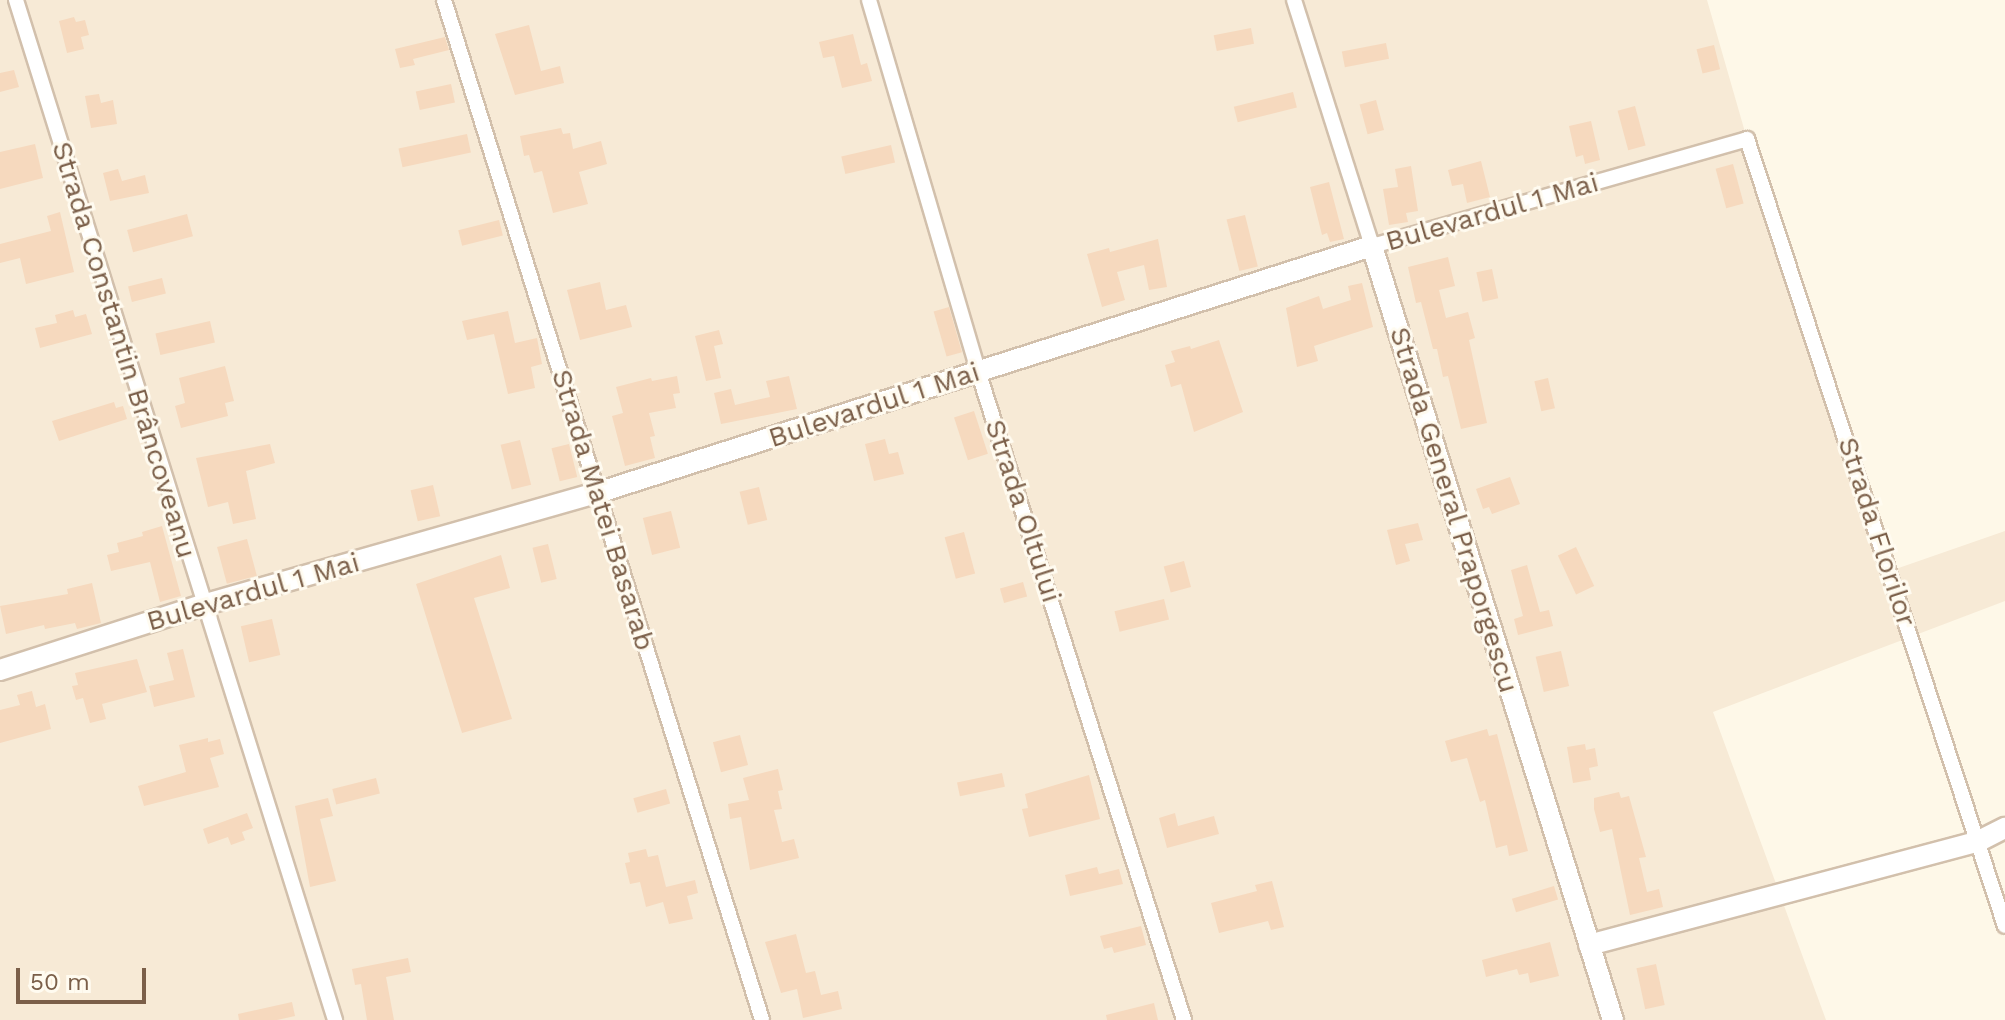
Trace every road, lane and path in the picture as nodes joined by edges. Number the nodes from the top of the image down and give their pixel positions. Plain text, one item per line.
1 (16, 0) edge
2 (444, 0) edge
3 (869, 0) edge
4 (1294, 0) edge
5 (1747, 139) joint
6 (1372, 246) junction
7 (978, 371) junction
8 (597, 493) junction
9 (203, 605) junction
10 (0, 670) edge
11 (2005, 828) edge
12 (1979, 841) junction
13 (2005, 926) edge
14 (1589, 945) junction
15 (335, 1020) edge
16 (762, 1020) edge
17 (1184, 1020) edge
18 (1613, 1020) edge

1 - 9 street, Strada Constantin Brâncoveanu
2 - 8 street, Strada Matei Basarab
3 - 7 street, Strada Oltului
4 - 6 street, Strada General Praporgescu
5 - 6 street, Bulevardul 1 Mai
5 - 12 street, Strada Florilor
6 - 7 street, Bulevardul 1 Mai
6 - 14 street, Strada General Praporgescu
7 - 8 street, Bulevardul 1 Mai
7 - 17 street, Strada Oltului
8 - 9 street, Bulevardul 1 Mai
8 - 16 street, Strada Matei Basarab
9 - 10 street, Bulevardul 1 Mai
9 - 15 street, Strada Constantin Brâncoveanu
11 - 12 street
12 - 13 street, Strada Florilor
12 - 14 street
14 - 18 street, Strada General Praporgescu

